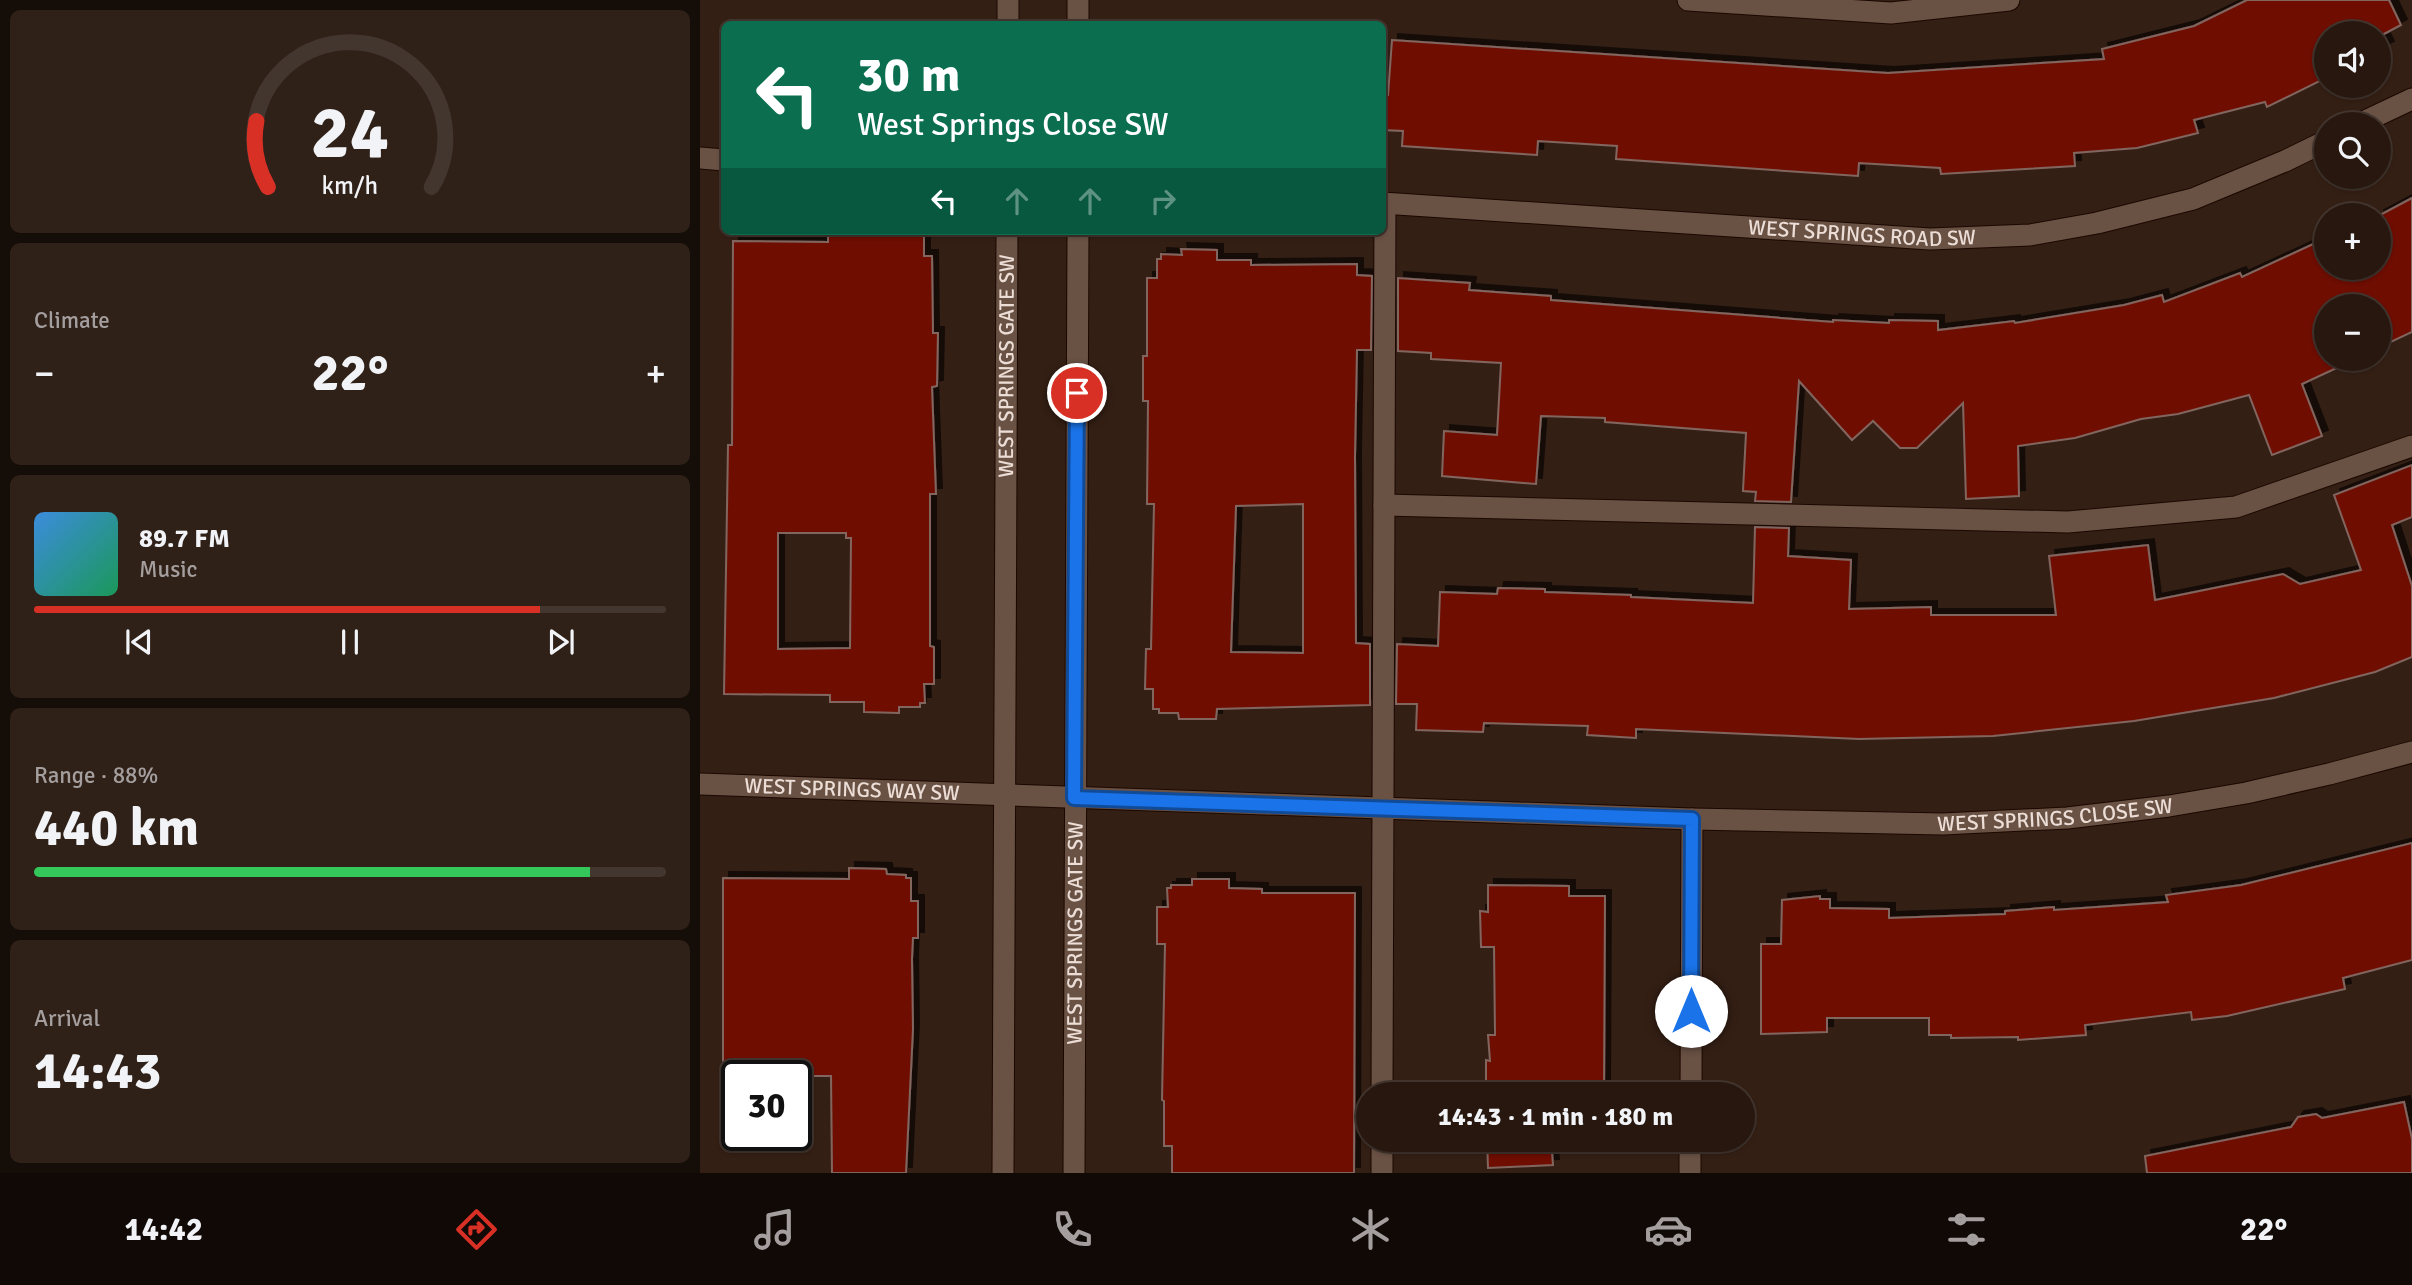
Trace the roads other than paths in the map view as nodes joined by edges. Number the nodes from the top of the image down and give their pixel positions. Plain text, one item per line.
1 (1008, 0) edge
2 (1078, 0) edge
3 (1688, 0) edge
4 (2009, 0) edge
5 (1008, 21) edge
6 (1078, 21) edge
7 (2412, 99) edge
8 (2384, 112) edge
9 (2314, 147) edge
10 (700, 158) edge
11 (721, 160) edge
12 (1386, 203) edge
13 (1007, 235) edge
14 (1078, 235) edge
15 (1384, 235) edge
16 (2412, 446) edge
17 (1384, 505) junction
18 (2412, 752) edge
19 (700, 785) edge
20 (1005, 796) junction
21 (1074, 798) junction
22 (1383, 808) junction
23 (1692, 819) junction
24 (1382, 1082) edge
25 (1691, 1082) edge
26 (1382, 1152) edge
27 (1690, 1152) edge
28 (1003, 1173) edge
29 (1074, 1173) edge
30 (1382, 1173) edge
31 (1690, 1173) edge

1 - 5 street
2 - 6 street
3 - 4 street
7 - 8 street
9 - 12 street, WEST SPRINGS ROAD SW
10 - 11 street
13 - 20 street, WEST SPRINGS GATE SW
14 - 21 street, WEST SPRINGS GATE SW
15 - 17 street
16 - 17 street
17 - 22 street
18 - 23 street, WEST SPRINGS CLOSE SW
19 - 20 street, WEST SPRINGS WAY SW
20 - 21 street, WEST SPRINGS CLOSE SW
20 - 28 street, WEST SPRINGS GATE SW
21 - 22 street, WEST SPRINGS CLOSE SW
21 - 29 street, WEST SPRINGS GATE SW
22 - 23 street, WEST SPRINGS CLOSE SW
22 - 24 street
23 - 25 street
26 - 30 street
27 - 31 street

